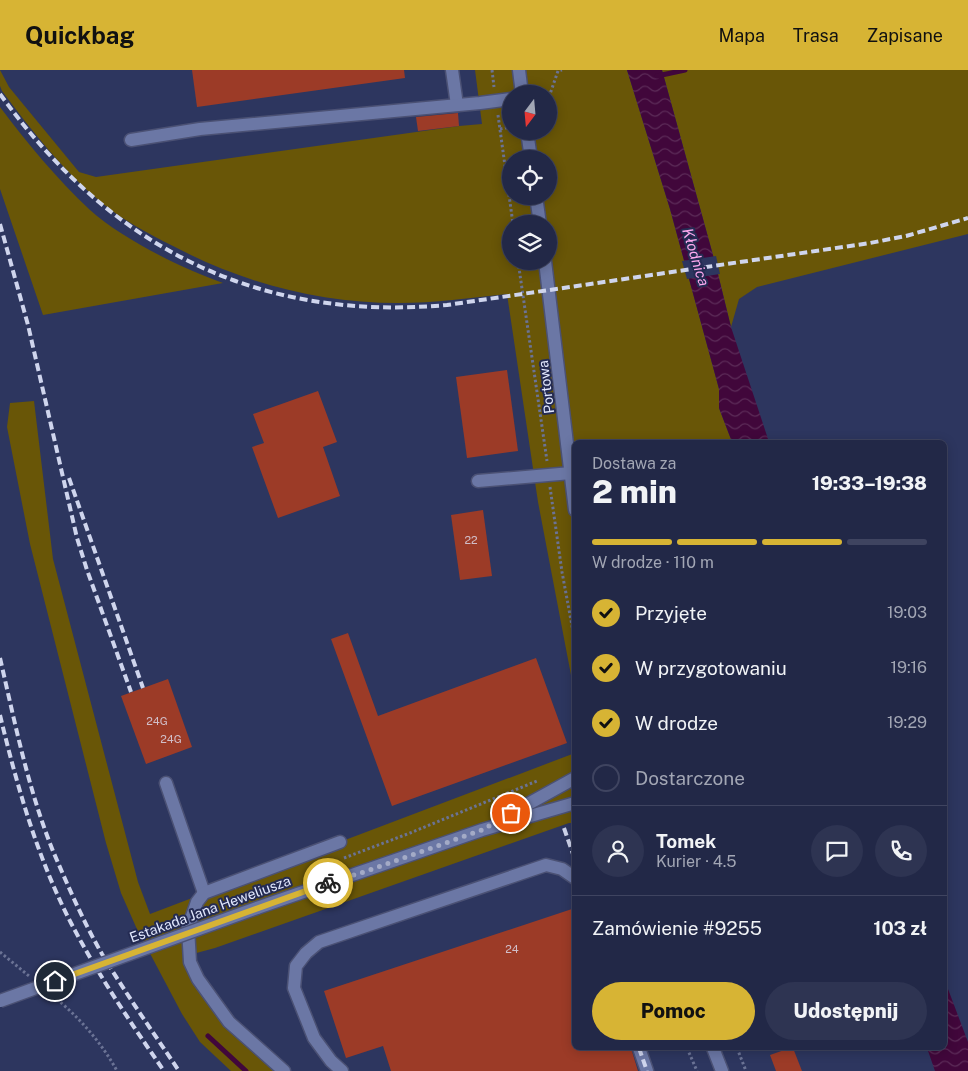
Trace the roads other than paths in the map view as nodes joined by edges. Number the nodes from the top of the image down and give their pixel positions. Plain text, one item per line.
1 (452, 70) edge
2 (519, 70) edge
3 (521, 85) edge
4 (502, 100) edge
5 (457, 105) junction
6 (131, 140) dead end
7 (546, 270) edge
8 (571, 473) junction
9 (478, 480) dead end
10 (572, 482) edge
11 (572, 780) edge
12 (166, 783) dead end
13 (572, 804) edge
14 (482, 830) junction
15 (340, 842) dead end
16 (572, 876) edge
17 (204, 893) junction
18 (0, 1001) edge
19 (640, 1050) edge
20 (714, 1050) edge
21 (284, 1071) edge
22 (342, 1071) edge
23 (647, 1071) edge
24 (722, 1071) edge

1 - 5 street
2 - 3 street
4 - 5 street
5 - 6 street
7 - 8 street, Portowa
8 - 9 street
8 - 10 street, Portowa
11 - 14 street
12 - 17 street
13 - 14 street, Estakada Jana Heweliusza
14 - 18 street, Estakada Jana Heweliusza, bridge
15 - 17 street
16 - 22 street
17 - 21 street
19 - 23 street
20 - 24 street

